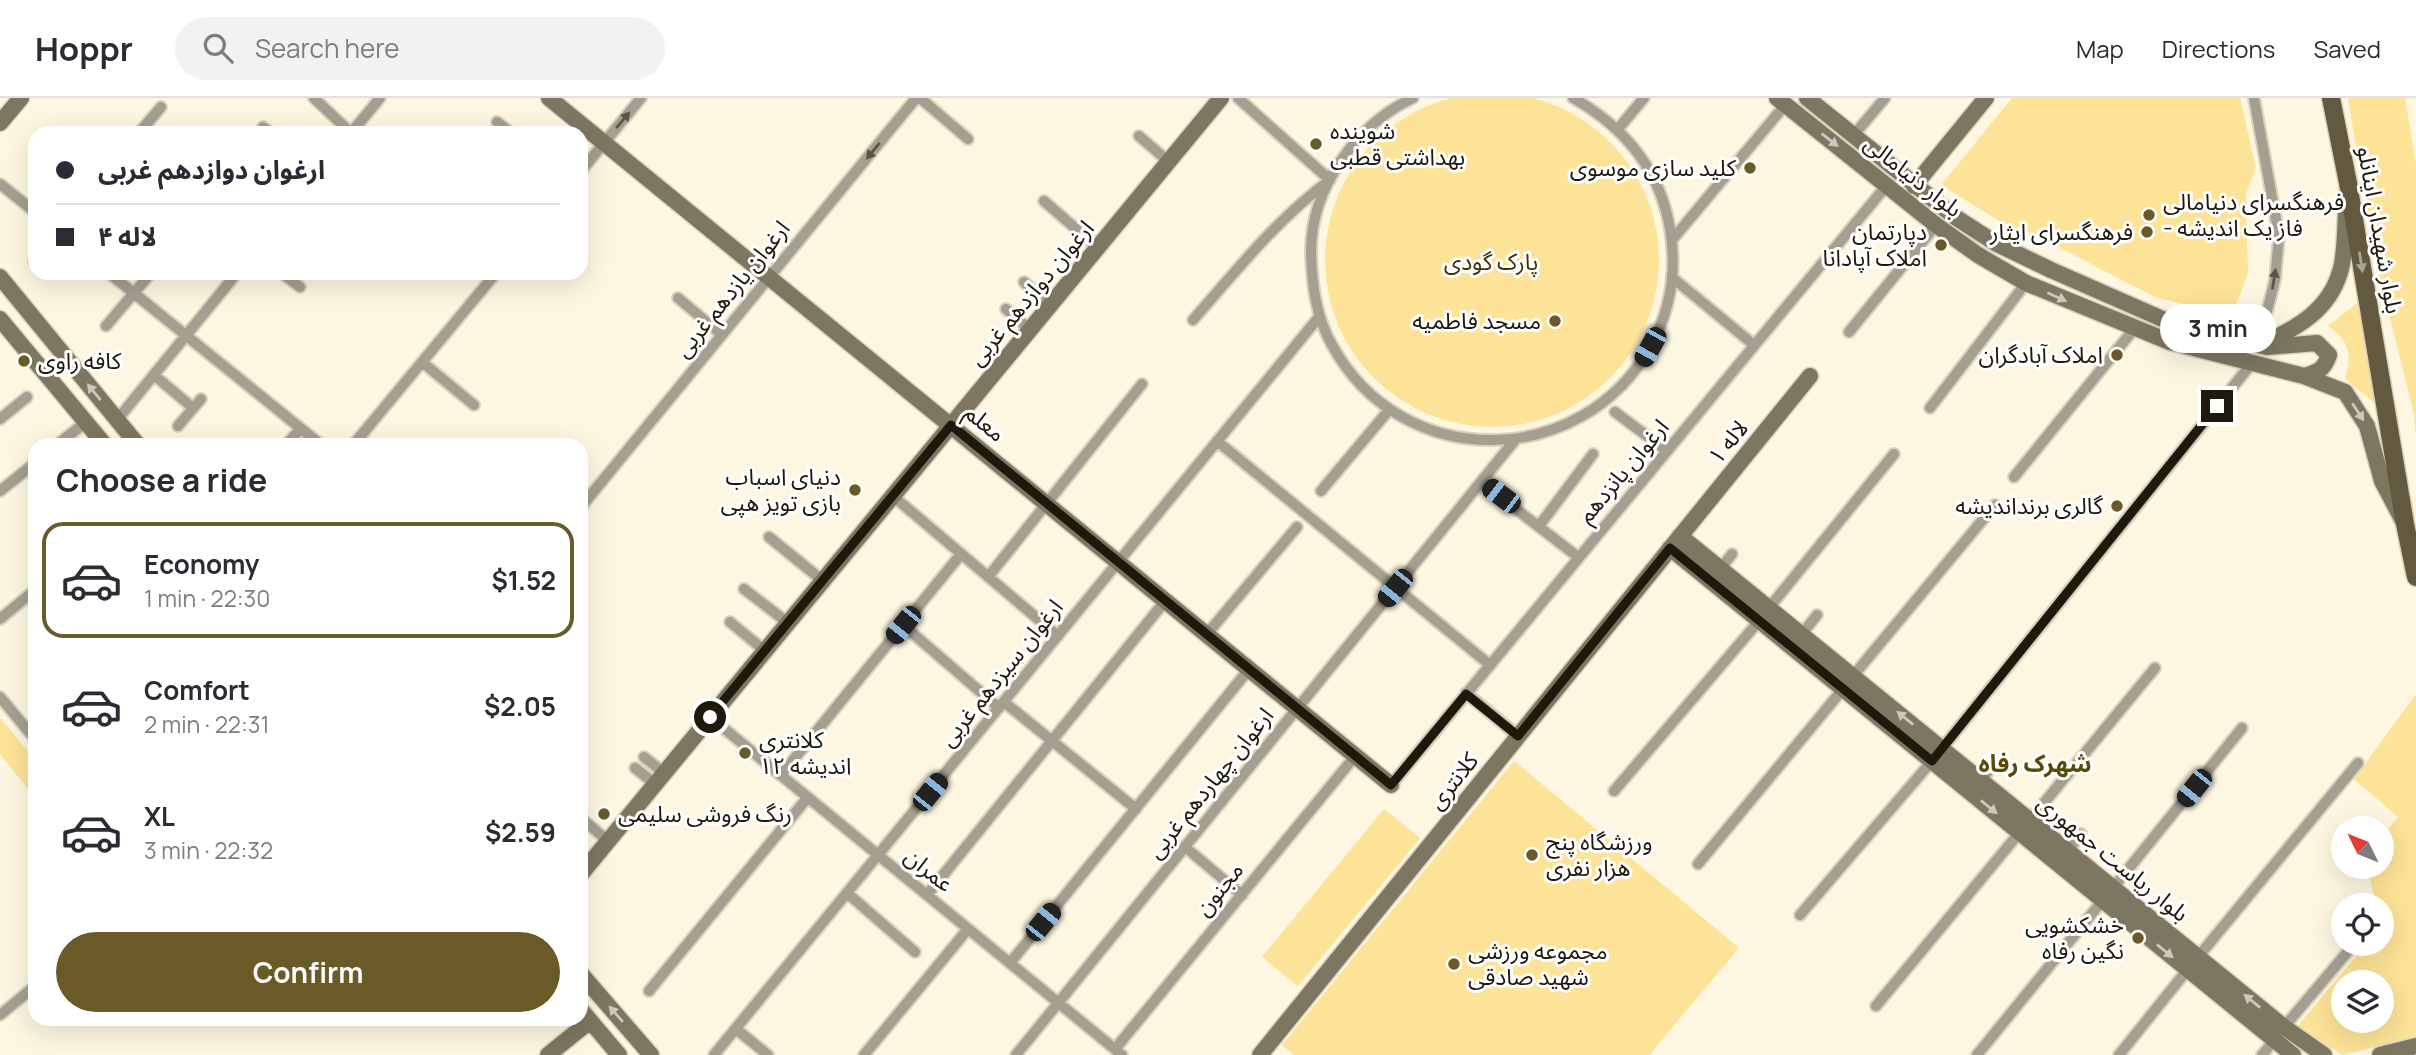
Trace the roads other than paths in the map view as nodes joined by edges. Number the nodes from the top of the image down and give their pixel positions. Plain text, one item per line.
1 (314, 98) edge
2 (380, 98) edge
3 (549, 98) edge
4 (641, 98) edge
5 (918, 98) edge
6 (1221, 98) edge
7 (1238, 98) edge
8 (1394, 98) edge
9 (1413, 98) edge
10 (1573, 98) edge
11 (1644, 98) edge
12 (1807, 98) edge
13 (1885, 98) edge
14 (1986, 98) edge
15 (2254, 98) edge
16 (2331, 98) edge
17 (16, 100) edge
18 (1781, 102) edge
19 (161, 107) dead end
20 (497, 122) dead end
21 (0, 123) edge
22 (1371, 125) junction
23 (145, 126) edge
24 (344, 126) edge
25 (357, 126) edge
26 (502, 126) edge
27 (583, 126) edge
28 (1618, 129) junction
29 (588, 130) edge
30 (1139, 136) dead end
31 (1853, 136) junction
32 (968, 139) dead end
33 (604, 143) junction
34 (588, 162) edge
35 (1169, 162) junction
36 (1330, 180) junction
37 (2348, 183) junction
38 (0, 184) edge
39 (1887, 185) junction
40 (1914, 186) junction
41 (1044, 201) dead end
42 (28, 206) edge
43 (1936, 225) junction
44 (1672, 240) junction
45 (1098, 248) junction
46 (0, 277) edge
47 (769, 277) junction
48 (1674, 279) junction
49 (118, 280) edge
50 (145, 280) edge
51 (231, 280) edge
52 (291, 280) edge
53 (490, 280) edge
54 (1024, 282) dead end
55 (2026, 282) junction
56 (300, 287) dead end
57 (134, 293) junction
58 (678, 298) dead end
59 (1050, 306) junction
60 (1006, 309) dead end
61 (1320, 317) junction
62 (1193, 320) dead end
63 (106, 326) dead end
64 (3, 327) edge
65 (2134, 329) junction
66 (1030, 330) junction
67 (1849, 331) dead end
68 (722, 335) junction
69 (186, 336) junction
70 (1754, 345) junction
71 (2258, 346) junction
72 (422, 362) junction
73 (2252, 363) junction
74 (153, 375) junction
75 (1810, 376) dead end
76 (2304, 376) junction
77 (1142, 384) dead end
78 (27, 397) dead end
79 (201, 398) dead end
80 (474, 405) dead end
81 (193, 408) junction
82 (1930, 408) dead end
83 (1389, 410) junction
84 (1615, 412) dead end
85 (0, 419) edge
86 (117, 420) junction
87 (86, 422) junction
88 (951, 425) junction
89 (178, 426) dead end
90 (300, 429) junction
91 (66, 438) edge
92 (99, 438) edge
93 (132, 438) edge
94 (292, 438) edge
95 (312, 438) edge
96 (359, 438) edge
97 (1515, 440) junction
98 (1217, 442) junction
99 (1667, 451) junction
100 (1593, 454) dead end
101 (1894, 454) dead end
102 (28, 469) edge
103 (2014, 477) dead end
104 (1481, 482) junction
105 (0, 491) edge
106 (1321, 491) dead end
107 (892, 496) junction
108 (588, 498) edge
109 (1046, 503) junction
110 (1995, 505) dead end
111 (2405, 524) junction
112 (1539, 526) junction
113 (1297, 527) dead end
114 (769, 537) dead end
115 (1675, 542) junction
116 (961, 554) junction
117 (1732, 554) dead end
118 (1578, 558) junction
119 (1119, 562) junction
120 (988, 577) junction
121 (2416, 577) edge
122 (1713, 578) junction
123 (823, 581) junction
124 (1395, 588) junction
125 (744, 589) dead end
126 (28, 596) edge
127 (1166, 600) junction
128 (1764, 614) junction
129 (1817, 615) dead end
130 (0, 619) edge
131 (730, 622) dead end
132 (788, 623) junction
133 (903, 625) junction
134 (1207, 634) junction
135 (1802, 634) junction
136 (1058, 636) junction
137 (765, 651) junction
138 (1490, 665) junction
139 (1250, 668) junction
140 (2155, 668) dead end
141 (1848, 683) junction
142 (1466, 694) junction
143 (0, 697) edge
144 (1002, 705) junction
145 (1298, 708) junction
146 (710, 717) junction
147 (28, 727) edge
148 (2242, 728) dead end
149 (1518, 736) junction
150 (1051, 741) junction
151 (1356, 755) junction
152 (1937, 755) junction
153 (643, 757) dead end
154 (2358, 763) dead end
155 (1994, 765) dead end
156 (635, 768) dead end
157 (1956, 770) junction
158 (781, 775) junction
159 (659, 779) junction
160 (1981, 780) junction
161 (1391, 785) joint
162 (1615, 791) dead end
163 (808, 797) junction
164 (1136, 809) junction
165 (588, 824) edge
166 (2025, 826) junction
167 (2081, 834) dead end
168 (608, 841) junction
169 (1185, 847) junction
170 (2068, 851) junction
171 (878, 855) junction
172 (1698, 864) dead end
173 (588, 865) edge
174 (847, 893) junction
175 (2108, 894) junction
176 (927, 895) junction
177 (1242, 895) junction
178 (1800, 915) dead end
179 (968, 929) junction
180 (915, 952) dead end
181 (2344, 956) edge
182 (1010, 963) junction
183 (2193, 963) junction
184 (588, 982) edge
185 (649, 990) dead end
186 (28, 992) edge
187 (1058, 1003) junction
188 (1876, 1006) dead end
189 (0, 1015) edge
190 (588, 1018) edge
191 (576, 1026) edge
192 (736, 1028) junction
193 (2279, 1034) junction
194 (636, 1037) junction
195 (2416, 1046) edge
196 (1118, 1052) edge
197 (619, 1054) edge
198 (548, 1055) edge
199 (652, 1055) edge
200 (714, 1055) edge
201 (768, 1055) edge
202 (864, 1055) edge
203 (1016, 1055) edge
204 (1260, 1055) edge
205 (1977, 1055) edge
206 (2119, 1055) edge
207 (2262, 1055) edge
208 (2293, 1055) edge
209 (2324, 1055) edge
210 (2380, 1055) edge

1 - 24 street
2 - 25 street
3 - 27 street, معلم
33 -> 4 street
5 - 32 street
5 -> 47 street, ارغوان یازدهم غربی
6 - 35 street, ارغوان دوازدهم غربی
7 - 36 street
8 - 22 street
9 - 22 street
10 - 28 street
11 - 28 street
12 - 31 street, بلوار دنیامالی
13 - 31 street
14 - 40 street
71 -> 15 street
16 - 37 main road, بلوار شهیدان اینانلو
17 - 21 street
18 -> 39 street, بلوار دنیامالی
18 - 44 street
19 - 23 street
20 - 26 street
22 - 36 street
28 - 44 street
29 - 33 street, معلم
30 - 35 street
31 - 40 street, بلوار دنیامالی
33 - 34 street
33 - 47 street, معلم
35 - 45 street, ارغوان دوازدهم غربی
36 - 61 street
36 - 62 street
37 - 71 street
37 -> 111 main road, بلوار شهیدان اینانلو
38 - 42 street
39 - 43 street, بلوار دنیامالی
39 - 70 street, ارغوان پانزدهم
40 - 71 street, بلوار دنیامالی
41 - 45 street
43 - 55 street, بلوار دنیامالی
43 - 67 street
44 - 48 street
45 - 59 street, ارغوان دوازدهم غربی
86 -> 46 street
47 - 68 street, ارغوان یازدهم غربی
47 - 88 street, معلم
48 - 70 street
48 - 97 street
49 - 57 street
50 - 57 street
51 - 69 street
52 - 56 street
53 - 72 street
54 - 59 street
55 -> 65 street, بلوار دنیامالی
55 - 82 street
57 - 63 street
57 - 69 street
58 - 68 street
59 - 66 street, ارغوان دوازدهم غربی
60 - 66 street
61 - 83 street
61 - 98 street, ارغوان سیزدهم غربی
64 - 87 street
65 - 73 street, بلوار دنیامالی
65 - 103 street
66 - 88 street, ارغوان دوازدهم غربی
68 - 108 street, ارغوان یازدهم غربی
69 - 74 street
69 - 90 street
70 - 99 street, ارغوان پانزدهم
71 - 76 street, بلوار دنیامالی
72 - 80 street
72 - 96 street
73 - 76 street, بلوار دنیامالی
73 - 152 street
74 - 81 street
74 - 86 street
75 - 115 street, لاله ۱
76 -> 111 street, بلوار دنیامالی
77 - 109 street
78 - 85 street
79 - 81 street
81 - 89 street
83 - 97 street
83 - 106 street
84 - 99 street
86 - 93 street
87 - 91 street
87 - 92 street
88 - 107 street, ارغوان دوازدهم غربی
88 - 109 street, معلم
90 - 94 street
90 - 95 street
97 - 104 street, ارغوان چهاردهم غربی
98 - 119 street, ارغوان سیزدهم غربی
98 - 124 street
99 - 118 street, ارغوان پانزدهم
100 - 112 street
101 - 128 street
102 - 105 street
104 - 112 street
104 - 124 street, ارغوان چهاردهم غربی
107 - 116 street
107 - 123 street, ارغوان دوازدهم غربی
109 - 119 street, معلم
109 - 120 street
110 - 141 street
111 - 121 main road, بلوار شهیدان اینانلو
112 - 118 street
113 - 134 street
114 - 123 street
115 - 122 street, بلوار ریاست جمهوری
115 - 149 street, کلانتری
116 - 120 street
116 - 133 street
117 - 122 street
118 - 138 street, ارغوان پانزدهم
119 - 127 street, معلم
119 - 136 street, ارغوان سیزدهم غربی
120 - 136 street
122 - 128 street, بلوار ریاست جمهوری
123 - 132 street, ارغوان دوازدهم غربی
124 - 138 street
124 - 145 street, ارغوان چهاردهم غربی
125 - 132 street
126 - 130 street
127 - 134 street, معلم
127 - 150 street
128 - 135 street, بلوار ریاست جمهوری
128 - 141 street, بلوار ریاست جمهوری
128 - 162 street
129 - 135 street
131 - 137 street
132 - 137 street, ارغوان دوازدهم غربی
133 - 144 street
133 - 158 street
134 - 139 street, معلم
135 - 141 street, بلوار ریاست جمهوری
136 - 144 street, ارغوان سیزدهم غربی
137 - 146 street, ارغوان دوازدهم غربی
138 - 142 street, ارغوان پانزدهم
139 - 145 street, معلم
139 - 164 street
140 - 166 street
141 - 152 street, بلوار ریاست جمهوری
141 - 172 street
142 - 149 street
142 - 161 street, ارغوان پانزدهم
143 - 147 street
144 - 150 street
144 - 171 street, ارغوان سیزدهم غربی
145 - 151 street, معلم
145 - 169 street, ارغوان چهاردهم غربی
146 - 158 street, عمران
146 - 159 street, ارغوان دوازدهم غربی
148 - 175 street
149 - 204 street, کلانتری
150 - 164 street
150 - 176 street
151 - 161 street, معلم
151 - 177 street, مجنون
152 - 157 street, بلوار ریاست جمهوری
152 - 178 street
153 - 159 street
154 - 183 street
155 - 160 street
156 - 159 street
157 - 160 street, بلوار ریاست جمهوری
157 -> 166 street, بلوار ریاست جمهوری
158 - 163 street, عمران
159 - 168 street, ارغوان دوازدهم غربی
160 - 166 street, بلوار ریاست جمهوری
163 - 171 street, عمران
163 - 185 street
164 - 182 street
165 - 168 street
166 - 170 street, بلوار ریاست جمهوری
166 - 175 street, بلوار ریاست جمهوری
166 - 188 street
167 - 170 street
168 - 173 street, ارغوان دوازدهم غربی
169 - 177 street
169 - 187 street, ارغوان چهاردهم غربی
170 - 175 street, بلوار ریاست جمهوری
171 - 174 street, ارغوان سیزدهم غربی
171 - 176 street, عمران
174 - 180 street
174 - 192 street, ارغوان سیزدهم غربی
175 - 183 street, بلوار ریاست جمهوری
175 - 205 street
176 - 179 street, عمران
177 - 196 street, مجنون
179 - 182 street, عمران
179 - 202 street
181 - 193 street
182 - 187 street, عمران
183 - 193 street, بلوار ریاست جمهوری
183 - 206 street
194 -> 184 street
186 - 189 street
187 - 196 street, عمران
187 - 203 street, ارغوان چهاردهم غربی
190 - 197 street
191 - 198 street
192 - 200 street, ارغوان سیزدهم غربی
192 - 201 street
193 - 207 street
193 - 208 street, بلوار ریاست جمهوری
193 - 209 street, بلوار ریاست جمهوری
194 - 197 street
194 - 199 street
195 - 210 street

